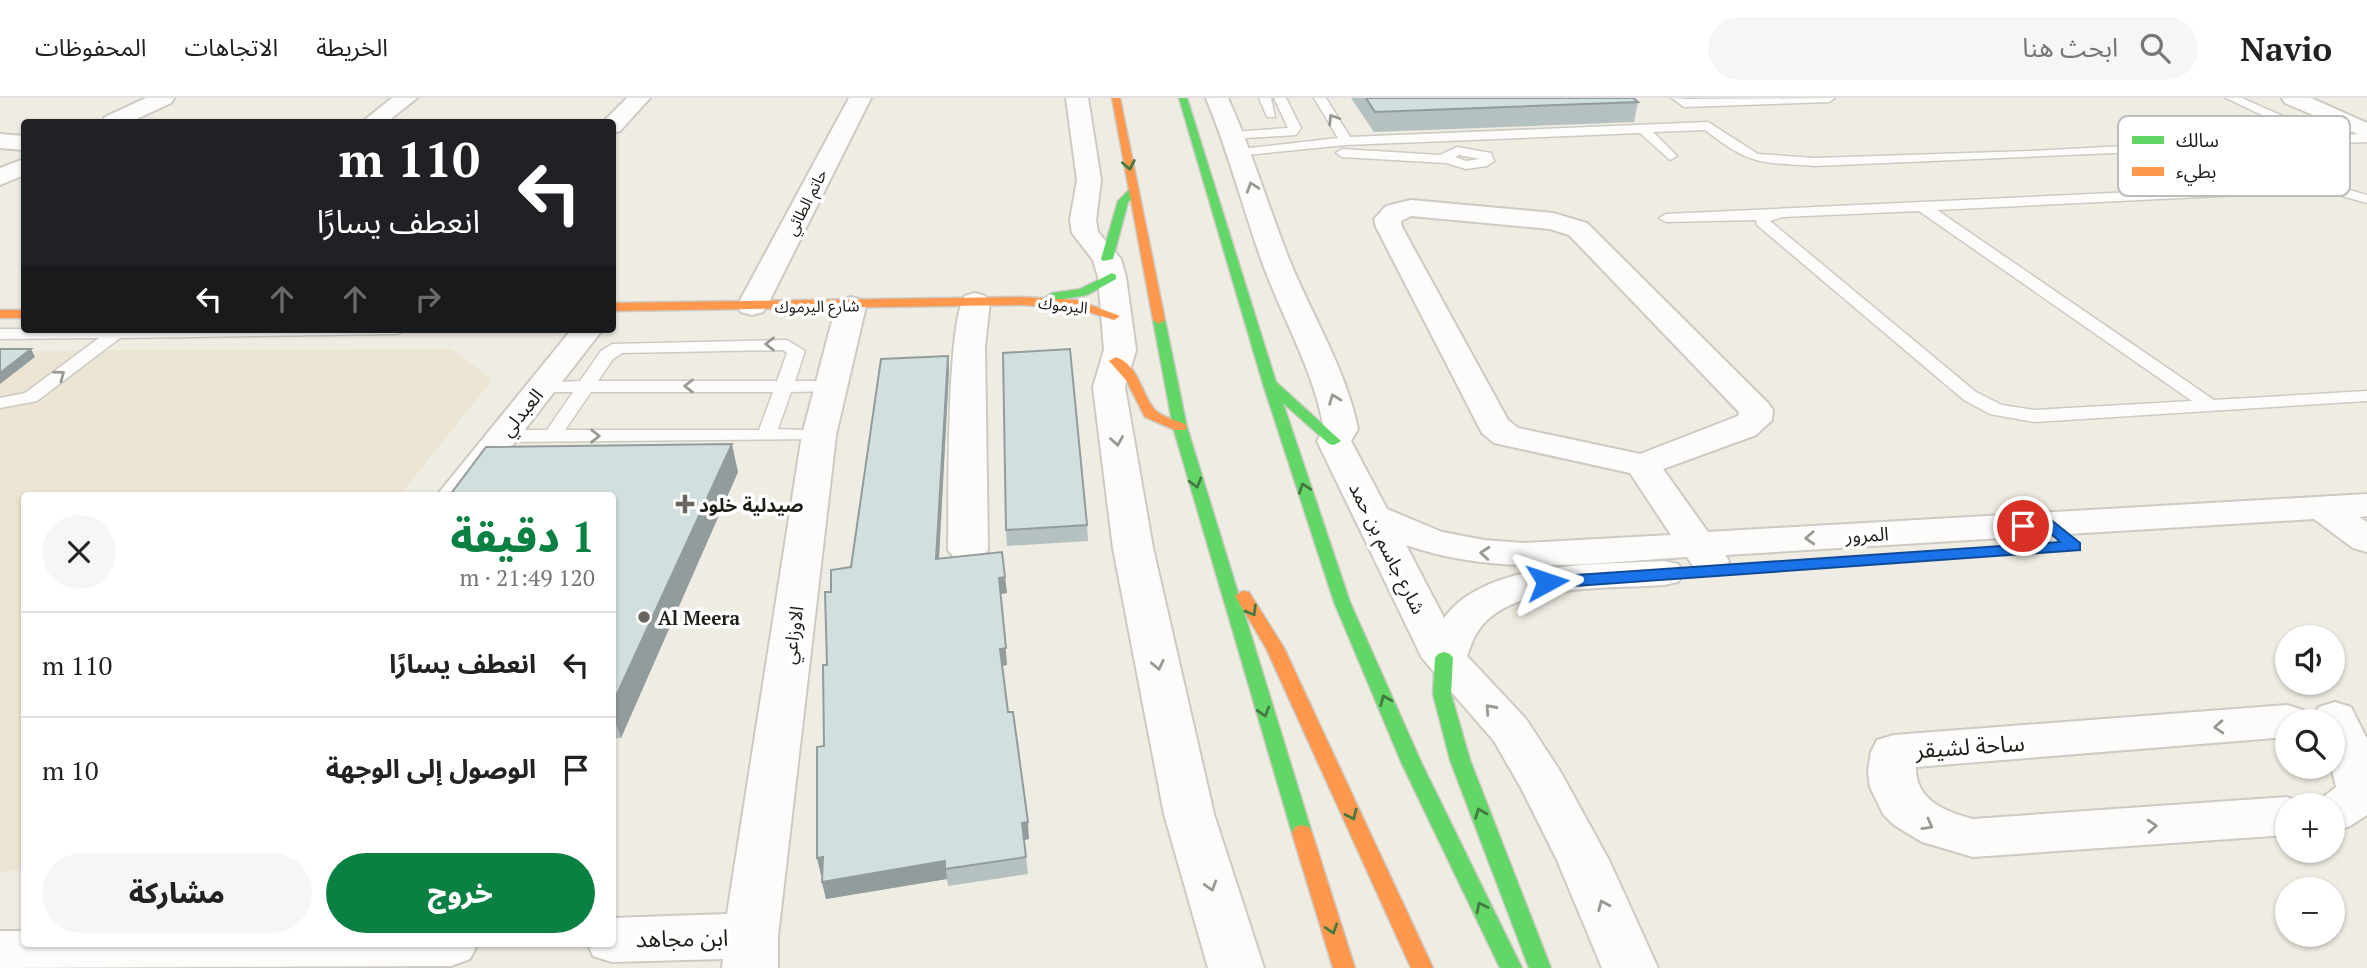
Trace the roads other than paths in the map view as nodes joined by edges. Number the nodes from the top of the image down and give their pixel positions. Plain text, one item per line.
1 (163, 98) edge
2 (406, 98) edge
3 (639, 98) edge
4 (860, 98) edge
5 (1077, 98) edge
6 (1116, 98) edge
7 (1183, 98) edge
8 (1217, 98) edge
9 (1265, 98) edge
10 (1280, 98) edge
11 (1320, 98) edge
12 (1829, 98) edge
13 (2232, 98) edge
14 (2293, 98) edge
15 (1681, 100) edge
16 (1271, 114) dead end
17 (2272, 116) edge
18 (2333, 116) edge
19 (119, 119) edge
20 (377, 119) edge
21 (616, 122) edge
22 (2350, 123) edge
23 (1708, 126) junction
24 (1643, 129) junction
25 (2367, 131) edge
26 (1452, 137) junction
27 (0, 141) edge
28 (1346, 141) junction
29 (21, 143) edge
30 (1237, 144) junction
31 (1306, 145) junction
32 (1463, 150) junction
33 (2118, 151) edge
34 (1670, 156) dead end
35 (1448, 159) junction
36 (21, 168) edge
37 (0, 178) edge
38 (1134, 191) junction
39 (2128, 196) edge
40 (1922, 206) junction
41 (1770, 215) junction
42 (1666, 218) dead end
43 (1109, 268) junction
44 (1022, 301) junction
45 (975, 302) junction
46 (0, 305) edge
47 (21, 305) edge
48 (752, 306) junction
49 (851, 306) junction
50 (616, 307) edge
51 (0, 314) edge
52 (21, 314) edge
53 (1114, 316) junction
54 (58, 333) edge
55 (116, 333) edge
56 (585, 333) edge
57 (0, 334) edge
58 (1116, 361) junction
59 (1270, 384) junction
60 (785, 386) junction
61 (831, 386) junction
62 (541, 387) junction
63 (585, 387) junction
64 (2367, 396) edge
65 (0, 402) edge
66 (2210, 405) junction
67 (1180, 427) junction
68 (767, 435) junction
69 (819, 435) junction
70 (502, 436) junction
71 (552, 436) junction
72 (1334, 441) junction
73 (1642, 465) junction
74 (457, 492) edge
75 (1374, 517) junction
76 (2355, 522) edge
77 (968, 550) dead end
78 (1217, 552) junction
79 (1706, 557) junction
80 (1444, 658) junction
81 (2275, 722) edge
82 (2345, 746) edge
83 (2345, 805) edge
84 (2275, 817) edge
85 (616, 940) edge
86 (379, 947) edge
87 (97, 948) edge
88 (750, 952) edge
89 (0, 954) edge
90 (162, 959) edge
91 (1236, 968) edge
92 (1344, 968) edge
93 (1422, 968) edge
94 (1511, 968) edge
95 (1540, 968) edge
96 (1630, 968) edge

1 - 19 street
2 - 20 street
3 - 21 street
4 - 48 street, حاتم الطائي
5 - 43 street
6 -> 38 main road
7 - 59 main road
8 - 30 street
9 - 16 lane
10 - 30 lane
28 -> 11 lane
12 - 15 lane
13 - 17 lane
14 - 18 street
15 - 23 lane
22 - 25 street
23 - 24 lane
23 - 33 lane
24 - 26 lane
24 - 34 lane
26 - 28 lane
26 - 32 lane
27 - 29 street
28 - 31 lane
30 - 31 lane
72 -> 30 street
31 - 35 lane
32 - 35 lane
32 - 35 lane
36 - 37 street
38 - 43 main road
38 - 67 main road
39 - 40 lane
40 - 41 lane
40 - 66 lane
41 - 42 lane
41 - 66 lane
43 - 44 main road, اليرموك
43 - 53 street
44 - 45 main road, شارع اليرموك
44 - 53 main road, اليرموك
45 - 49 main road, شارع اليرموك
45 - 77 street
46 - 47 main road
48 - 49 main road, شارع اليرموك
48 - 50 main road, شارع اليرموك
49 - 61 street, الاوزاعي
51 - 52 main road
53 - 58 street
54 - 57 lane
65 -> 55 lane
56 - 62 street, العبدلي
58 - 67 main road
58 -> 91 street
59 - 72 main road
94 -> 59 main road
60 - 61 lane
60 -> 63 lane
60 -> 63 lane
60 - 68 lane
61 - 69 street, الاوزاعي
62 - 63 lane
62 - 70 street, العبدلي
63 - 71 lane
64 - 66 lane
67 -> 78 main road
68 - 69 lane
71 -> 68 lane
69 - 88 street, الاوزاعي
70 - 71 lane
70 - 74 street, العبدلي
72 - 75 street, شارع جاسم بن حمد
73 - 73 street
73 - 79 street
79 -> 75 street, المرور
75 - 80 street, شارع جاسم بن حمد
76 - 79 street, المرور
78 -> 92 main road
78 -> 93 main road
79 - 80 street, المرور
95 -> 80 main road
96 -> 80 street, شارع جاسم بن حمد
81 -> 84 street, ساحة لشيقر
82 - 83 street
85 - 88 street, ابن مجاهد
86 - 90 street
87 - 89 street
87 - 90 street

